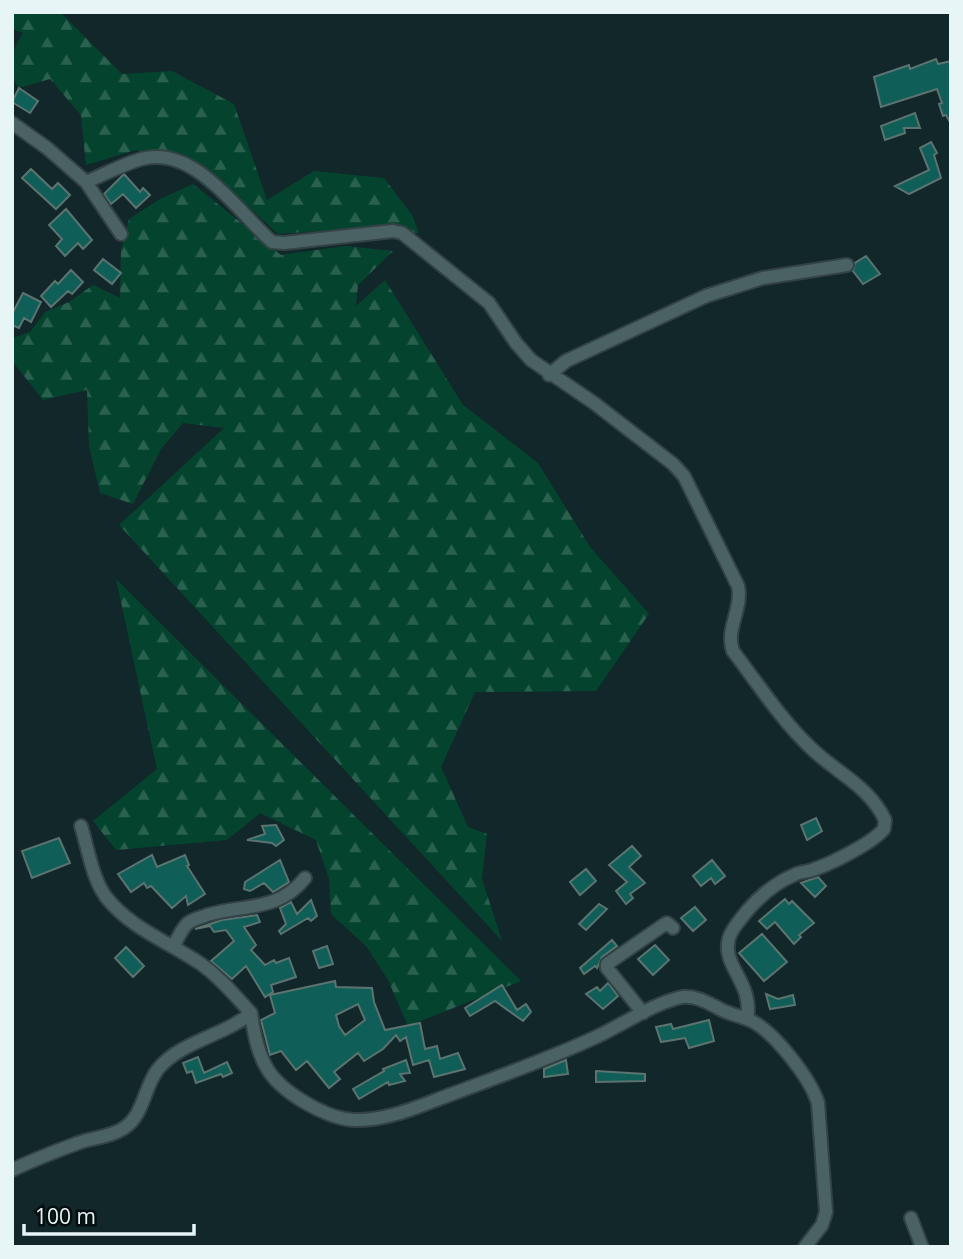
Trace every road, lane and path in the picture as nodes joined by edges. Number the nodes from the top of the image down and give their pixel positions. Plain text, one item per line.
1 (12, 123) edge
2 (86, 182) junction
3 (121, 234) dead end
4 (847, 265) dead end
5 (549, 374) junction
6 (81, 826) dead end
7 (305, 878) dead end
8 (673, 928) dead end
9 (173, 947) junction
10 (251, 1013) junction
11 (643, 1013) junction
12 (747, 1019) junction
13 (12, 1170) edge
14 (911, 1218) dead end
15 (805, 1247) edge
16 (922, 1247) edge

1 - 2 street
2 - 3 street
2 - 5 street
4 - 5 street
5 - 12 street
6 - 9 street
7 - 9 street
8 - 11 street
9 - 10 street
10 - 11 street
10 - 13 street
11 - 12 street
12 - 15 street
14 - 16 street

